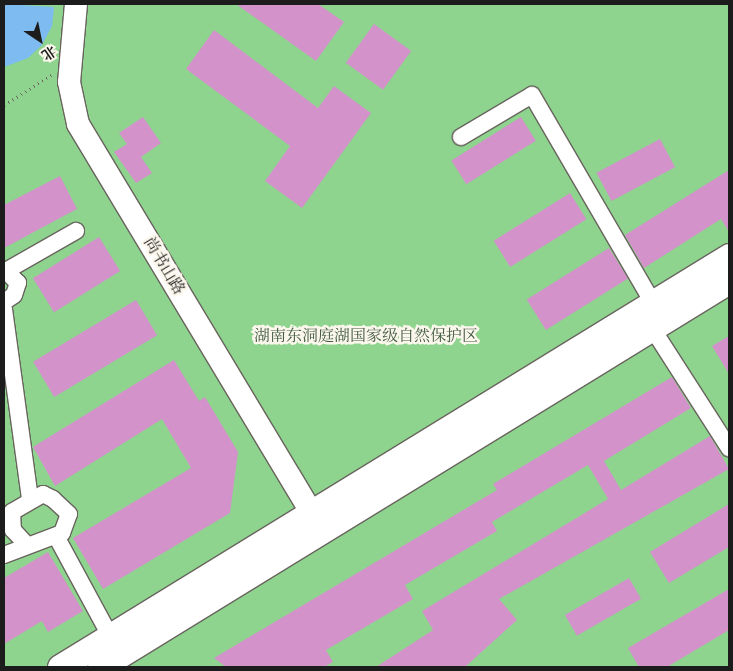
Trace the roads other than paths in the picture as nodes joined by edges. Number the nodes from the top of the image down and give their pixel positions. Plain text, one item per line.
1 (76, 4) edge
2 (461, 137) dead end
3 (76, 231) dead end
4 (729, 256) edge
5 (5, 272) edge
6 (729, 281) edge
7 (4, 302) edge
8 (653, 303) junction
9 (4, 309) edge
10 (652, 328) junction
11 (729, 448) edge
12 (30, 500) junction
13 (312, 513) junction
14 (56, 536) junction
15 (25, 544) junction
16 (4, 555) edge
17 (110, 636) junction
18 (60, 667) edge
19 (100, 667) edge

1 - 13 street, 尚书山路
2 - 8 street
3 - 5 street
4 - 8 main road
5 - 7 street
6 - 10 main road
8 - 13 main road
9 - 12 street
10 - 11 street
10 - 19 main road
12 - 14 street
12 - 15 street
13 - 17 main road
14 - 15 street
14 - 17 street
15 - 16 street
17 - 18 main road

